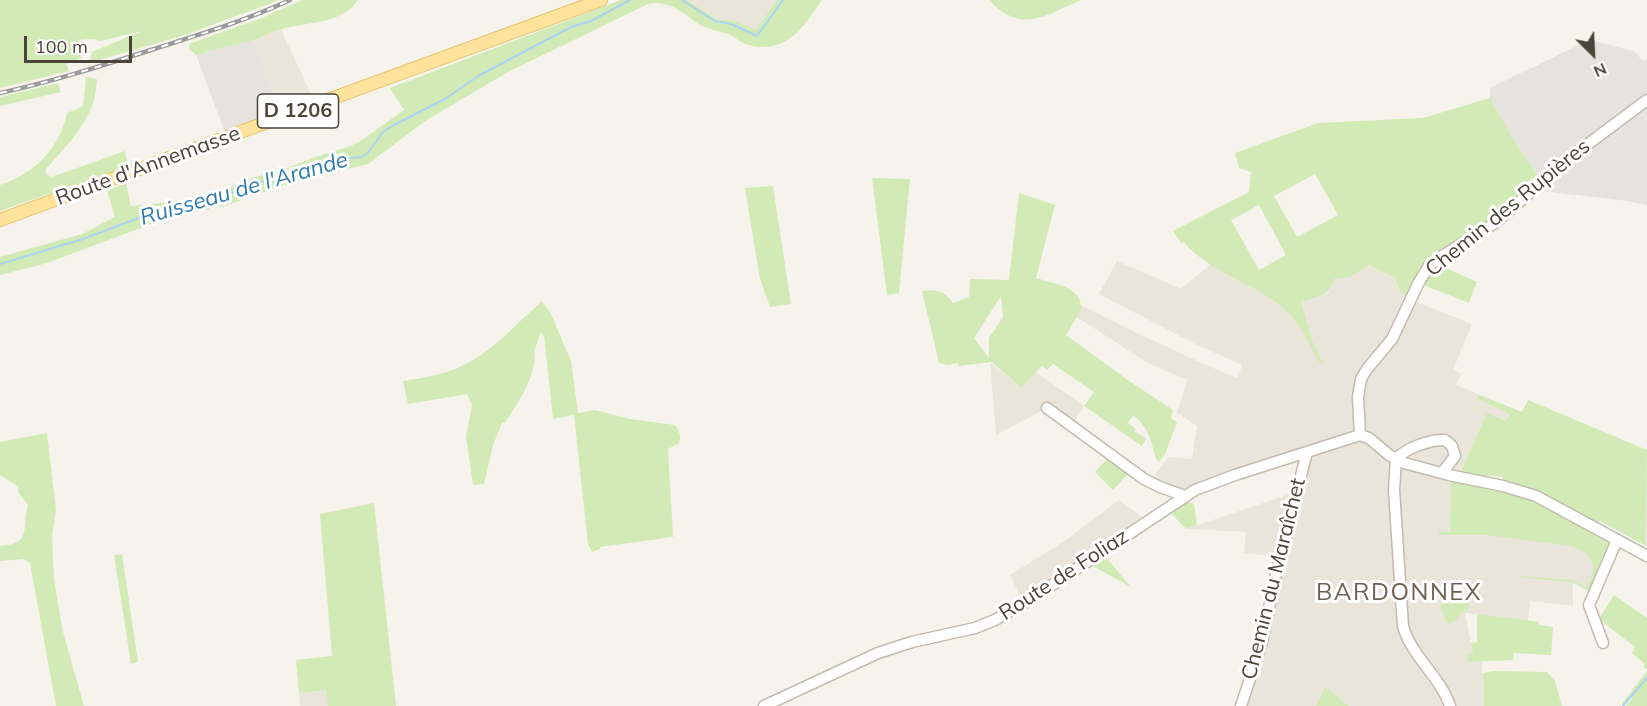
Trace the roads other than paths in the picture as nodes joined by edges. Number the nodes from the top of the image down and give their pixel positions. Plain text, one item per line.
1 (601, 0) edge
2 (1647, 100) edge
3 (0, 220) edge
4 (1047, 408) dead end
5 (1360, 435) junction
6 (1306, 452) junction
7 (1396, 459) junction
8 (1442, 473) junction
9 (1185, 496) junction
10 (1617, 540) junction
11 (1647, 556) edge
12 (1603, 643) dead end
13 (764, 706) edge
14 (1241, 706) edge
15 (1450, 706) edge

1 - 3 main road, Route d'Annemasse / D 1206
2 - 5 street, Chemin des Rupières
4 - 9 street
5 - 6 street, Route de Foliaz
5 - 7 street
6 - 9 street, Route de Foliaz
6 - 14 street, Chemin du Maraîchet
7 - 8 street
7 - 8 street
7 - 15 street
8 - 10 street
9 - 13 street, Route de Foliaz
10 - 11 street
10 - 12 street

